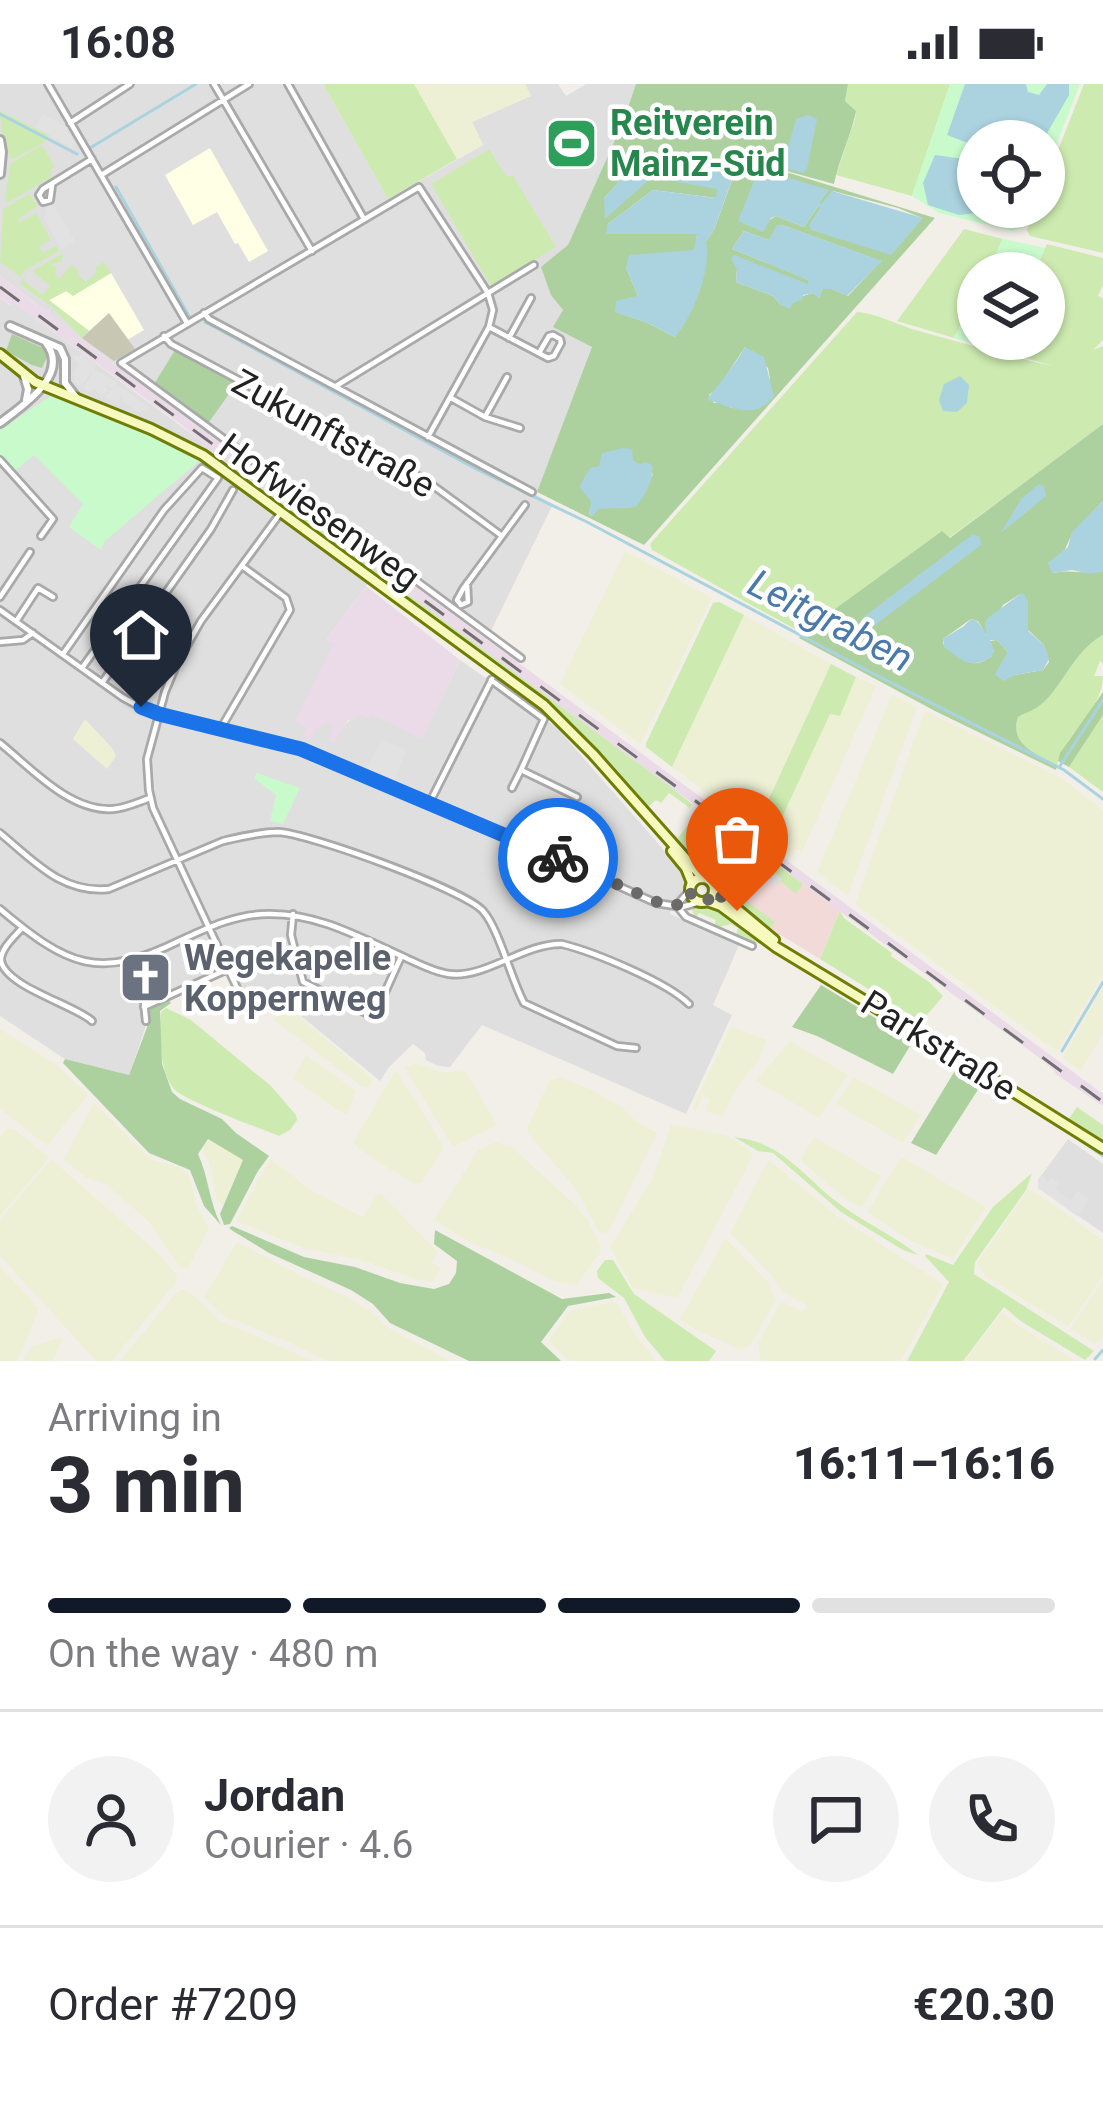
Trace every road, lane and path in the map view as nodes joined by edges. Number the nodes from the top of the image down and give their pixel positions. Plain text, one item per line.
1 (48, 84) edge
2 (130, 84) edge
3 (214, 84) edge
4 (249, 84) edge
5 (288, 84) edge
6 (223, 100) junction
7 (70, 122) junction
8 (0, 140) edge
9 (92, 160) junction
10 (0, 174) edge
11 (103, 174) junction
12 (52, 184) dead end
13 (364, 219) junction
14 (312, 250) junction
15 (534, 265) dead end
16 (488, 293) junction
17 (531, 298) dead end
18 (204, 313) junction
19 (187, 323) junction
20 (10, 326) dead end
21 (489, 327) junction
22 (164, 336) junction
23 (509, 338) junction
24 (44, 340) junction
25 (539, 353) dead end
26 (0, 354) edge
27 (63, 373) junction
28 (24, 376) junction
29 (507, 377) dead end
30 (43, 386) junction
31 (336, 386) junction
32 (451, 398) junction
33 (85, 403) junction
34 (25, 404) junction
35 (485, 417) junction
36 (0, 423) edge
37 (520, 428) dead end
38 (428, 437) junction
39 (0, 460) edge
40 (233, 490) dead end
41 (532, 491) dead end
42 (525, 505) dead end
43 (280, 513) junction
44 (41, 536) dead end
45 (502, 536) junction
46 (30, 552) dead end
47 (242, 566) junction
48 (0, 597) edge
49 (53, 597) dead end
50 (456, 606) junction
51 (0, 610) edge
52 (17, 620) junction
53 (33, 633) junction
54 (0, 642) edge
55 (63, 654) junction
56 (521, 658) dead end
57 (82, 668) junction
58 (494, 677) junction
59 (102, 683) junction
60 (159, 714) junction
61 (221, 728) junction
62 (0, 743) edge
63 (521, 770) junction
64 (512, 788) dead end
65 (577, 797) dead end
66 (150, 798) junction
67 (430, 802) junction
68 (654, 825) junction
69 (0, 833) edge
70 (177, 859) junction
71 (703, 878) junction
72 (691, 887) junction
73 (714, 890) junction
74 (703, 902) junction
75 (676, 906) junction
76 (0, 910) edge
77 (293, 914) junction
78 (208, 927) junction
79 (22, 928) junction
80 (752, 946) dead end
81 (401, 956) junction
82 (505, 958) junction
83 (809, 965) junction
84 (228, 969) junction
85 (141, 973) dead end
86 (239, 992) dead end
87 (689, 1004) dead end
88 (144, 1007) junction
89 (92, 1021) dead end
90 (146, 1022) dead end
91 (636, 1048) dead end
92 (1103, 1148) edge

1 - 7 street
2 - 7 street
3 - 6 street
4 - 6 street
5 - 13 street
6 - 11 street
6 - 14 street
7 - 9 street
8 - 10 street
9 - 11 street
9 - 12 street
11 - 19 street
13 - 14 street
13 - 16 street
14 - 18 street
15 - 16 street
16 - 21 street
16 - 31 street
17 - 23 street
18 - 19 street
18 - 31 street
19 - 22 street
20 - 24 street
21 - 23 street
21 - 32 street
22 - 45 street, Zukunftstraße
22 - 50 street, Hofwiesenweg
23 - 25 street
24 - 27 street
24 - 30 street
26 - 28 main road
27 - 30 street
27 - 33 street
28 - 30 main road
28 - 34 street
29 - 35 street
30 - 33 main road
30 - 34 street
31 - 38 street
32 - 35 street
32 - 38 street
33 - 43 main road
34 - 36 street
35 - 37 street
38 - 41 street
39 - 44 street
40 - 59 street
42 - 45 street
43 - 47 street
43 - 58 main road
45 - 50 street
46 - 48 street
47 - 60 street
47 - 61 street
49 - 52 street
50 - 56 street, Hofwiesenweg
51 - 52 street
52 - 53 street
53 - 54 street
53 - 55 street
55 - 57 street
55 - 57 street
57 - 59 street
58 - 63 street
58 - 67 street
58 - 68 main road
59 - 60 street
60 - 61 street
60 - 66 street
61 - 67 street
62 - 66 street
63 - 64 street
63 - 65 street
66 - 70 street
67 - 75 street
68 - 71 main road
68 - 72 main road
69 - 70 street
70 - 78 street
70 - 82 street
71 - 72 main road
71 - 73 main road
72 - 74 main road
72 - 75 street
73 - 74 main road
73 - 83 main road, Parkstraße
74 - 75 street
74 - 83 main road, Parkstraße
75 - 80 street
76 - 79 street
77 - 78 street
77 - 81 street
77 - 81 street
78 - 79 street
78 - 84 street
79 - 89 street
81 - 82 street
82 - 87 street
82 - 91 street
83 - 92 main road, Parkstraße
84 - 86 street
84 - 88 street
85 - 88 street
88 - 90 street

